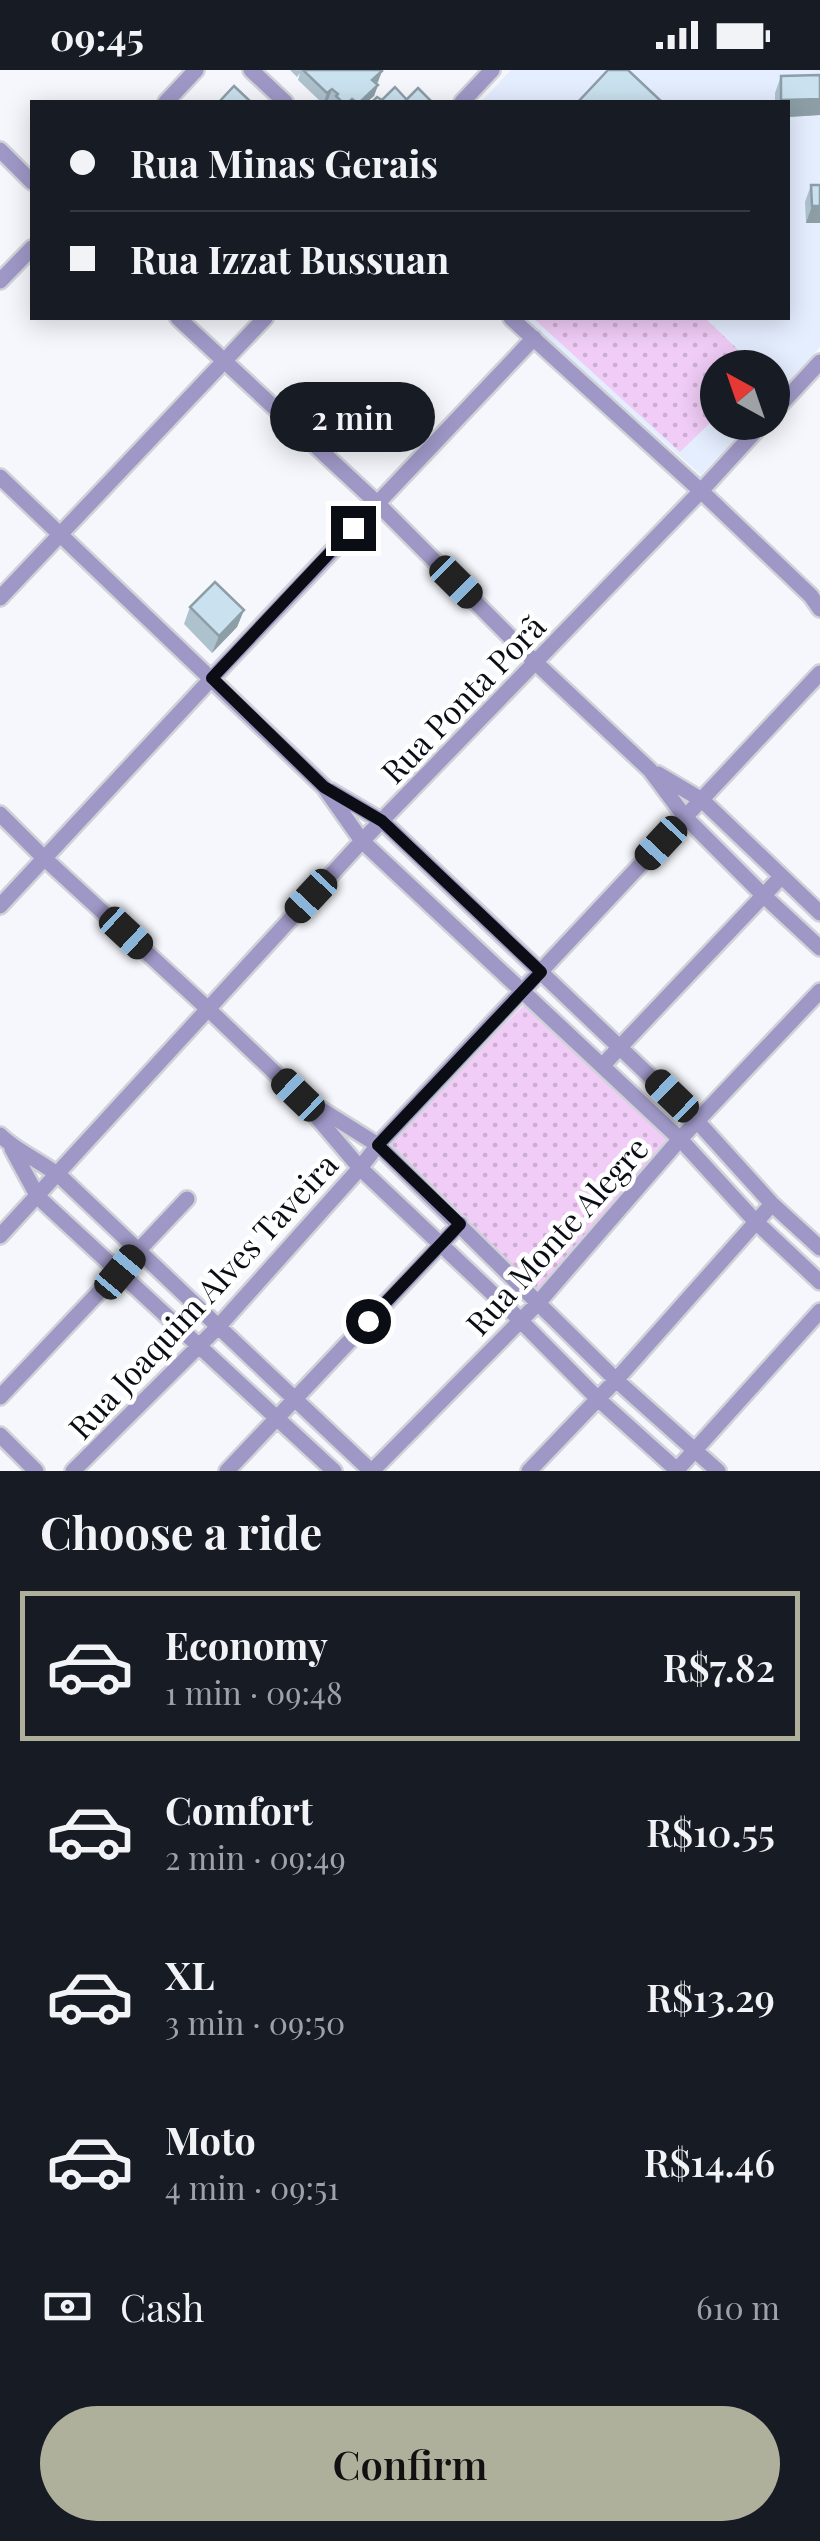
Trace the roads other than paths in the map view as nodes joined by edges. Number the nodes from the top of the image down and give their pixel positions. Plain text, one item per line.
1 (196, 70) edge
2 (252, 70) edge
3 (492, 70) edge
4 (168, 100) edge
5 (283, 100) edge
6 (464, 100) edge
7 (0, 150) edge
8 (30, 180) edge
9 (30, 250) edge
10 (0, 281) edge
11 (180, 320) edge
12 (263, 320) edge
13 (514, 320) edge
14 (534, 338) junction
15 (226, 361) junction
16 (820, 362) edge
17 (790, 394) edge
18 (748, 440) edge
19 (0, 477) edge
20 (701, 491) junction
21 (377, 503) junction
22 (60, 533) junction
23 (0, 598) edge
24 (817, 602) edge
25 (535, 662) junction
26 (820, 674) edge
27 (212, 678) junction
28 (650, 770) junction
29 (324, 787) junction
30 (702, 800) junction
31 (0, 814) edge
32 (685, 817) junction
33 (382, 821) junction
34 (362, 840) junction
35 (44, 858) junction
36 (781, 876) junction
37 (763, 896) junction
38 (0, 906) edge
39 (820, 913) edge
40 (820, 948) edge
41 (541, 972) junction
42 (820, 990) edge
43 (523, 992) junction
44 (207, 1008) junction
45 (620, 1047) junction
46 (602, 1066) junction
47 (298, 1095) junction
48 (698, 1121) junction
49 (680, 1139) junction
50 (5, 1140) edge
51 (378, 1145) junction
52 (360, 1168) junction
53 (58, 1175) junction
54 (38, 1197) junction
55 (187, 1199) dead end
56 (772, 1204) junction
57 (756, 1222) junction
58 (460, 1224) junction
59 (0, 1236) edge
60 (442, 1244) junction
61 (820, 1248) edge
62 (137, 1252) junction
63 (120, 1272) junction
64 (820, 1282) edge
65 (538, 1303) junction
66 (820, 1311) edge
67 (520, 1320) junction
68 (218, 1326) junction
69 (199, 1344) junction
70 (616, 1380) junction
71 (0, 1397) edge
72 (294, 1398) junction
73 (598, 1398) junction
74 (276, 1418) junction
75 (0, 1436) edge
76 (696, 1449) junction
77 (36, 1471) edge
78 (74, 1471) edge
79 (227, 1471) edge
80 (334, 1471) edge
81 (372, 1471) edge
82 (528, 1471) edge
83 (677, 1471) edge
84 (718, 1471) edge

1 - 4 street
2 - 5 street
3 - 6 street
7 - 8 street
9 - 10 street
11 - 15 street
12 - 15 street
13 - 14 street
14 - 20 street
14 - 21 street
15 - 21 street
15 - 22 street
16 - 17 street
18 - 20 street, Rua Ponta Porã
19 - 22 street
20 - 24 street
20 - 25 street, Rua Ponta Porã
21 - 25 street
21 - 27 street
22 - 23 street
22 - 27 street
25 - 28 street
25 - 33 street, Rua Ponta Porã
26 - 30 street, Rua Joaquim Alves Taveira
27 - 29 street
27 - 35 street
28 - 30 street
28 - 32 street
29 - 33 street
29 - 34 street
30 - 32 street, Rua Joaquim Alves Taveira
30 - 36 street
31 - 35 street
32 - 37 street
32 - 41 street, Rua Joaquim Alves Taveira
33 - 34 street, Rua Ponta Porã
33 - 41 street
34 - 43 street
34 - 44 street, Rua Ponta Porã
35 - 38 street
35 - 44 street
36 - 37 street
36 - 39 street
37 - 40 street
37 - 45 street
41 - 43 street, Rua Joaquim Alves Taveira
41 - 45 street
42 - 48 street, Rua Monte Alegre
43 - 46 street
43 - 51 street, Rua Joaquim Alves Taveira
44 - 47 street
44 - 53 street, Rua Ponta Porã
45 - 46 street
45 - 48 street
46 - 49 street
47 - 51 street
47 - 52 street
48 - 49 street, Rua Monte Alegre
48 - 56 street
49 - 57 street
49 - 65 street, Rua Monte Alegre
50 - 53 street
50 - 54 street
51 - 52 street, Rua Joaquim Alves Taveira
51 - 58 street
52 - 60 street
52 - 68 street, Rua Joaquim Alves Taveira
53 - 54 street, Rua Ponta Porã
53 - 62 street
54 - 59 street, Rua Ponta Porã
54 - 63 street
55 - 62 street
56 - 57 street
56 - 61 street
57 - 64 street
57 - 70 street
58 - 60 street
58 - 65 street
60 - 67 street
60 - 72 street
62 - 63 street
62 - 68 street
63 - 69 street
63 - 71 street
65 - 67 street, Rua Monte Alegre
65 - 70 street
66 - 76 street
67 - 73 street
67 - 81 street, Rua Monte Alegre
68 - 69 street, Rua Joaquim Alves Taveira
68 - 72 street
69 - 74 street
69 - 78 street, Rua Joaquim Alves Taveira
70 - 73 street
70 - 76 street
72 - 74 street
72 - 81 street
73 - 82 street
73 - 83 street
74 - 79 street
74 - 80 street
75 - 77 street
76 - 83 street
76 - 84 street

